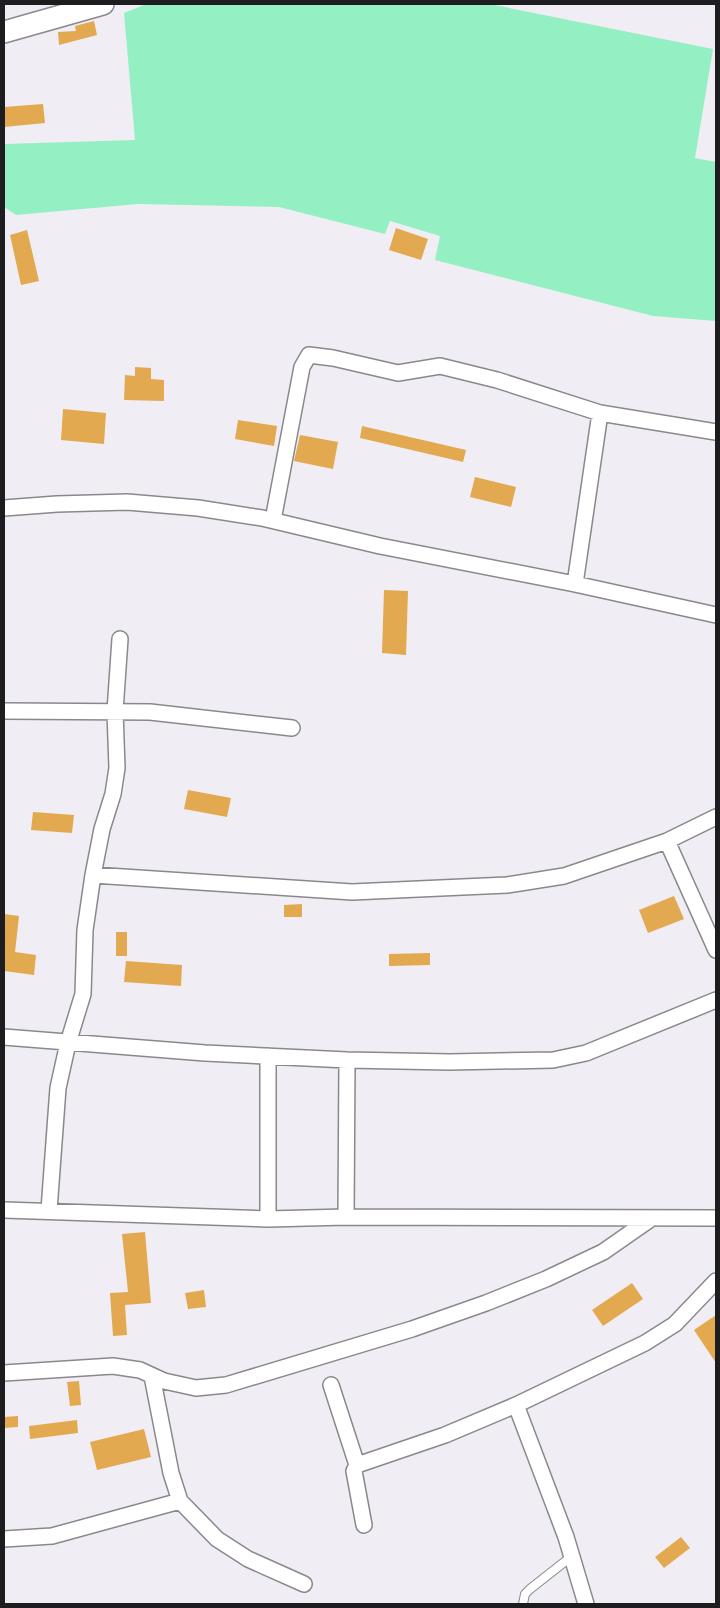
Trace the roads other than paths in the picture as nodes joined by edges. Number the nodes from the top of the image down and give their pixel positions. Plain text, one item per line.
1 (103, 4) edge
2 (4, 32) edge
3 (600, 413) junction
4 (716, 432) edge
5 (4, 508) edge
6 (274, 520) junction
7 (575, 584) junction
8 (716, 615) edge
9 (120, 639) dead end
10 (115, 710) junction
11 (4, 712) edge
12 (292, 728) dead end
13 (716, 816) edge
14 (667, 841) junction
15 (93, 875) junction
16 (716, 950) edge
17 (716, 1000) edge
18 (4, 1037) edge
19 (68, 1043) junction
20 (268, 1056) junction
21 (347, 1060) junction
22 (4, 1210) edge
23 (49, 1210) junction
24 (346, 1217) junction
25 (716, 1218) edge
26 (268, 1219) junction
27 (649, 1220) junction
28 (716, 1281) edge
29 (4, 1374) edge
30 (152, 1376) junction
31 (331, 1385) dead end
32 (516, 1405) junction
33 (357, 1465) junction
34 (180, 1501) junction
35 (364, 1525) dead end
36 (4, 1539) edge
37 (572, 1556) junction
38 (304, 1584) dead end
39 (524, 1604) edge
40 (586, 1604) edge

1 - 2 street
3 - 4 street
3 - 6 street
3 - 7 street
5 - 6 street
6 - 7 street
7 - 8 street
9 - 10 street
10 - 11 street
10 - 12 street
10 - 15 street
13 - 14 street
14 - 15 street
14 - 16 street
15 - 19 street
17 - 21 street
18 - 19 street
19 - 20 street
19 - 23 street
20 - 21 street
20 - 26 street
21 - 24 street
22 - 23 street
23 - 26 street
24 - 26 street
24 - 27 street
25 - 27 street
27 - 30 street
28 - 32 street
29 - 30 street
30 - 34 street
31 - 33 street
32 - 33 street
32 - 37 street
33 - 35 street
34 - 36 street
34 - 38 street
37 - 39 lane
37 - 40 street

